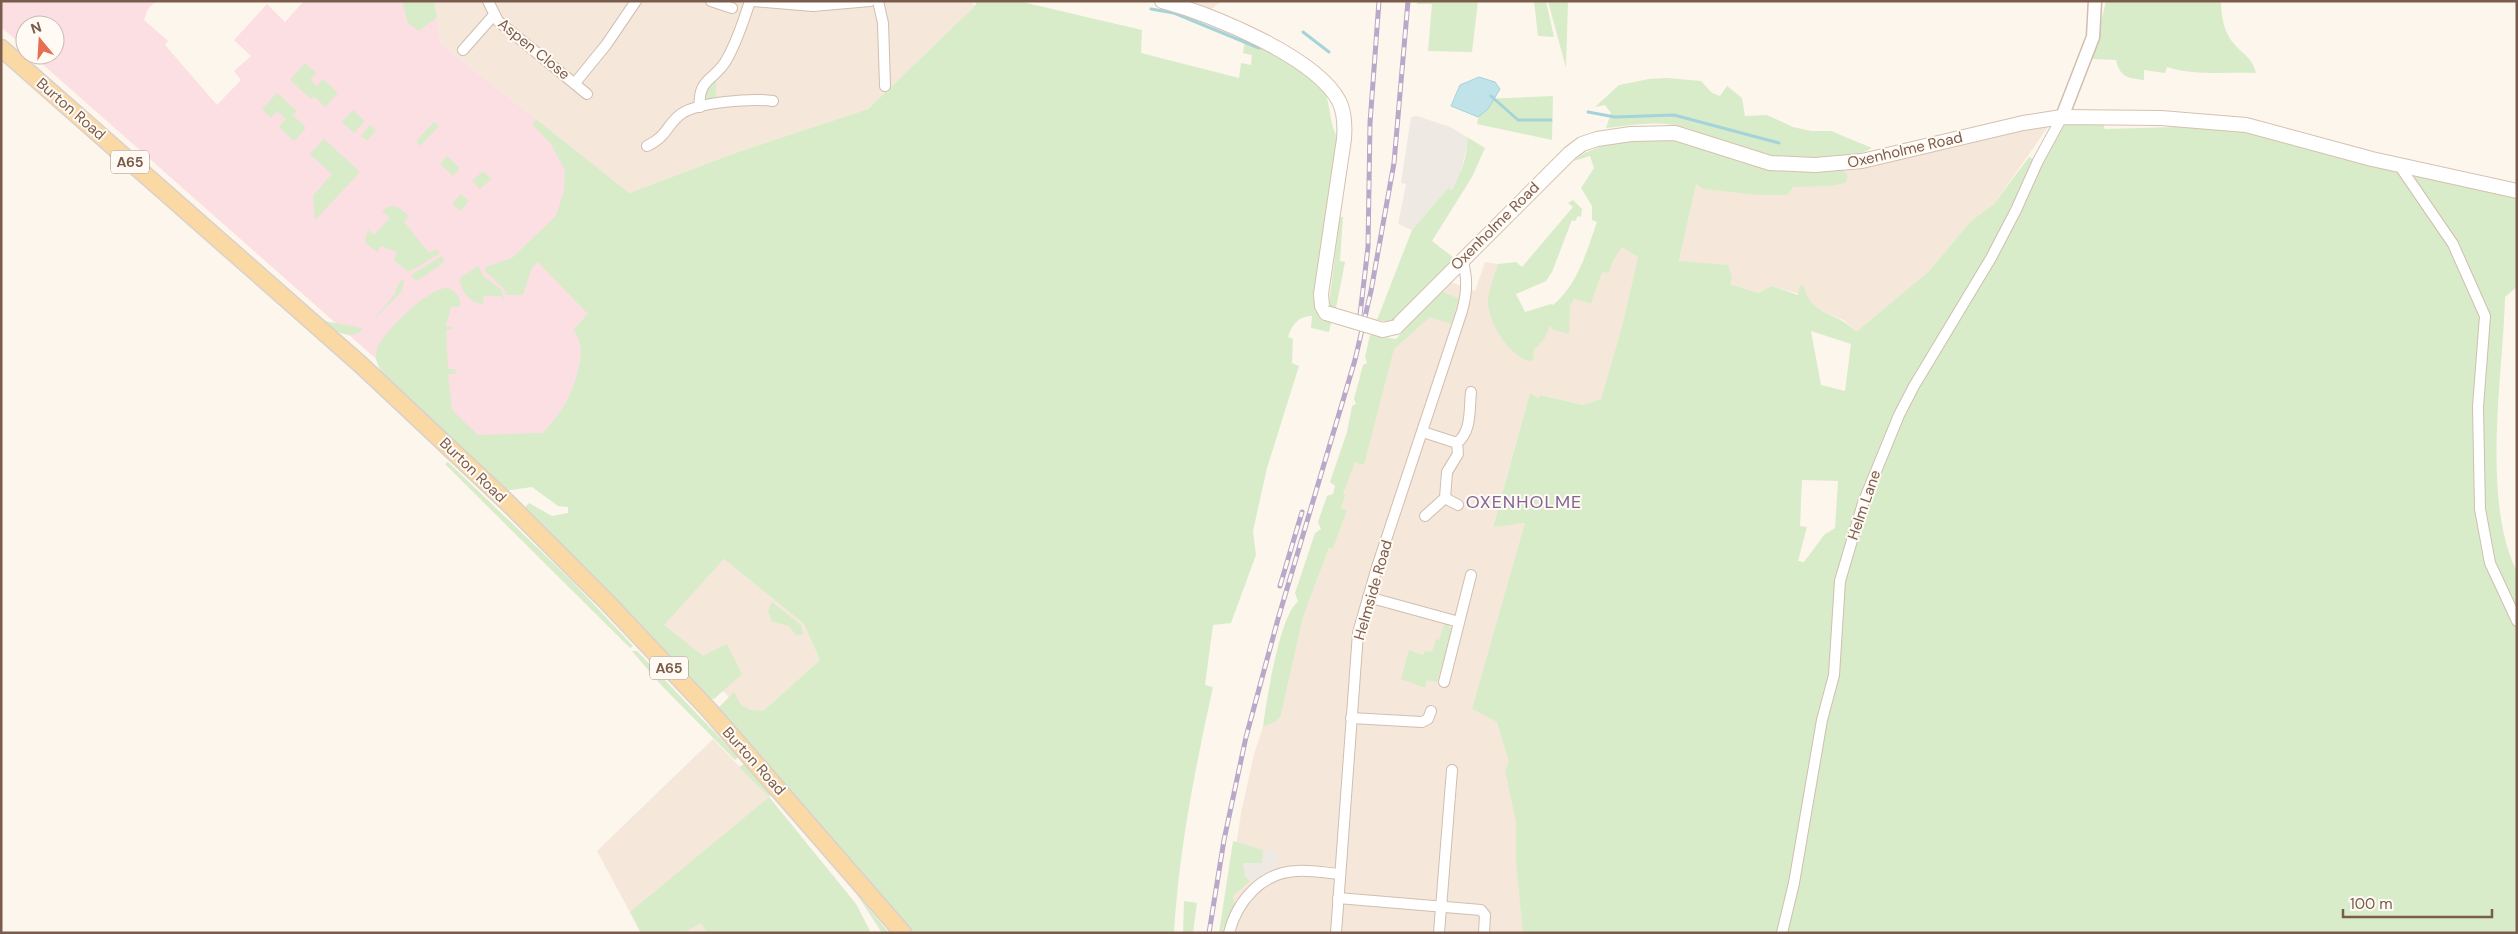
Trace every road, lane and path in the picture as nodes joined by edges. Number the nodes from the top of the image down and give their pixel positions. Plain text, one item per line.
1 (488, 1) edge
2 (710, 1) edge
3 (751, 1) edge
4 (870, 1) edge
5 (878, 1) edge
6 (1162, 1) edge
7 (2095, 1) edge
8 (633, 2) edge
9 (732, 8) dead end
10 (493, 16) junction
11 (1, 48) edge
12 (463, 50) dead end
13 (575, 83) junction
14 (885, 86) dead end
15 (587, 94) dead end
16 (773, 101) dead end
17 (700, 107) junction
18 (2062, 117) junction
19 (648, 146) dead end
20 (2399, 165) junction
21 (2517, 191) edge
22 (1462, 259) junction
23 (1472, 392) dead end
24 (1423, 432) junction
25 (1457, 444) junction
26 (1445, 498) junction
27 (1458, 505) dead end
28 (1425, 516) dead end
29 (1471, 575) dead end
30 (1368, 596) junction
31 (2517, 621) edge
32 (1459, 622) junction
33 (1444, 682) dead end
34 (1431, 711) dead end
35 (1351, 718) junction
36 (1452, 770) dead end
37 (1340, 874) junction
38 (1338, 898) junction
39 (1442, 907) junction
40 (903, 933) edge
41 (1229, 933) edge
42 (1336, 933) edge
43 (1439, 933) edge
44 (1484, 933) edge
45 (1782, 933) edge

1 - 10 street, Aspen Close
2 - 9 street
3 - 4 street
3 - 17 street
5 - 14 street
6 - 22 main road, Oxenholme Road, bridge
7 - 18 street
8 - 13 street, Aspen Close
10 - 12 street, Aspen Close
10 - 13 street, Aspen Close
11 - 40 main road, Burton Road / A65
13 - 15 street, Aspen Close
16 - 17 street
17 - 19 street
18 - 20 main road, Oxenholme Road
18 - 22 main road, Oxenholme Road
18 - 45 street, Helm Lane
20 - 21 main road, Oxenholme Road
20 - 31 street
22 - 24 street, Helmside Road
23 - 25 street
24 - 25 street
24 - 30 street, Helmside Road
25 - 26 street
26 - 27 street
26 - 28 street
29 - 32 street
30 - 32 street
30 - 35 street, Helmside Road
32 - 33 street
34 - 35 street
35 - 37 street, Helmside Road
36 - 39 street
37 - 38 street, Helmside Road
37 - 41 street
38 - 39 street
38 - 42 street, Helmside Road
39 - 43 street
39 - 44 street

